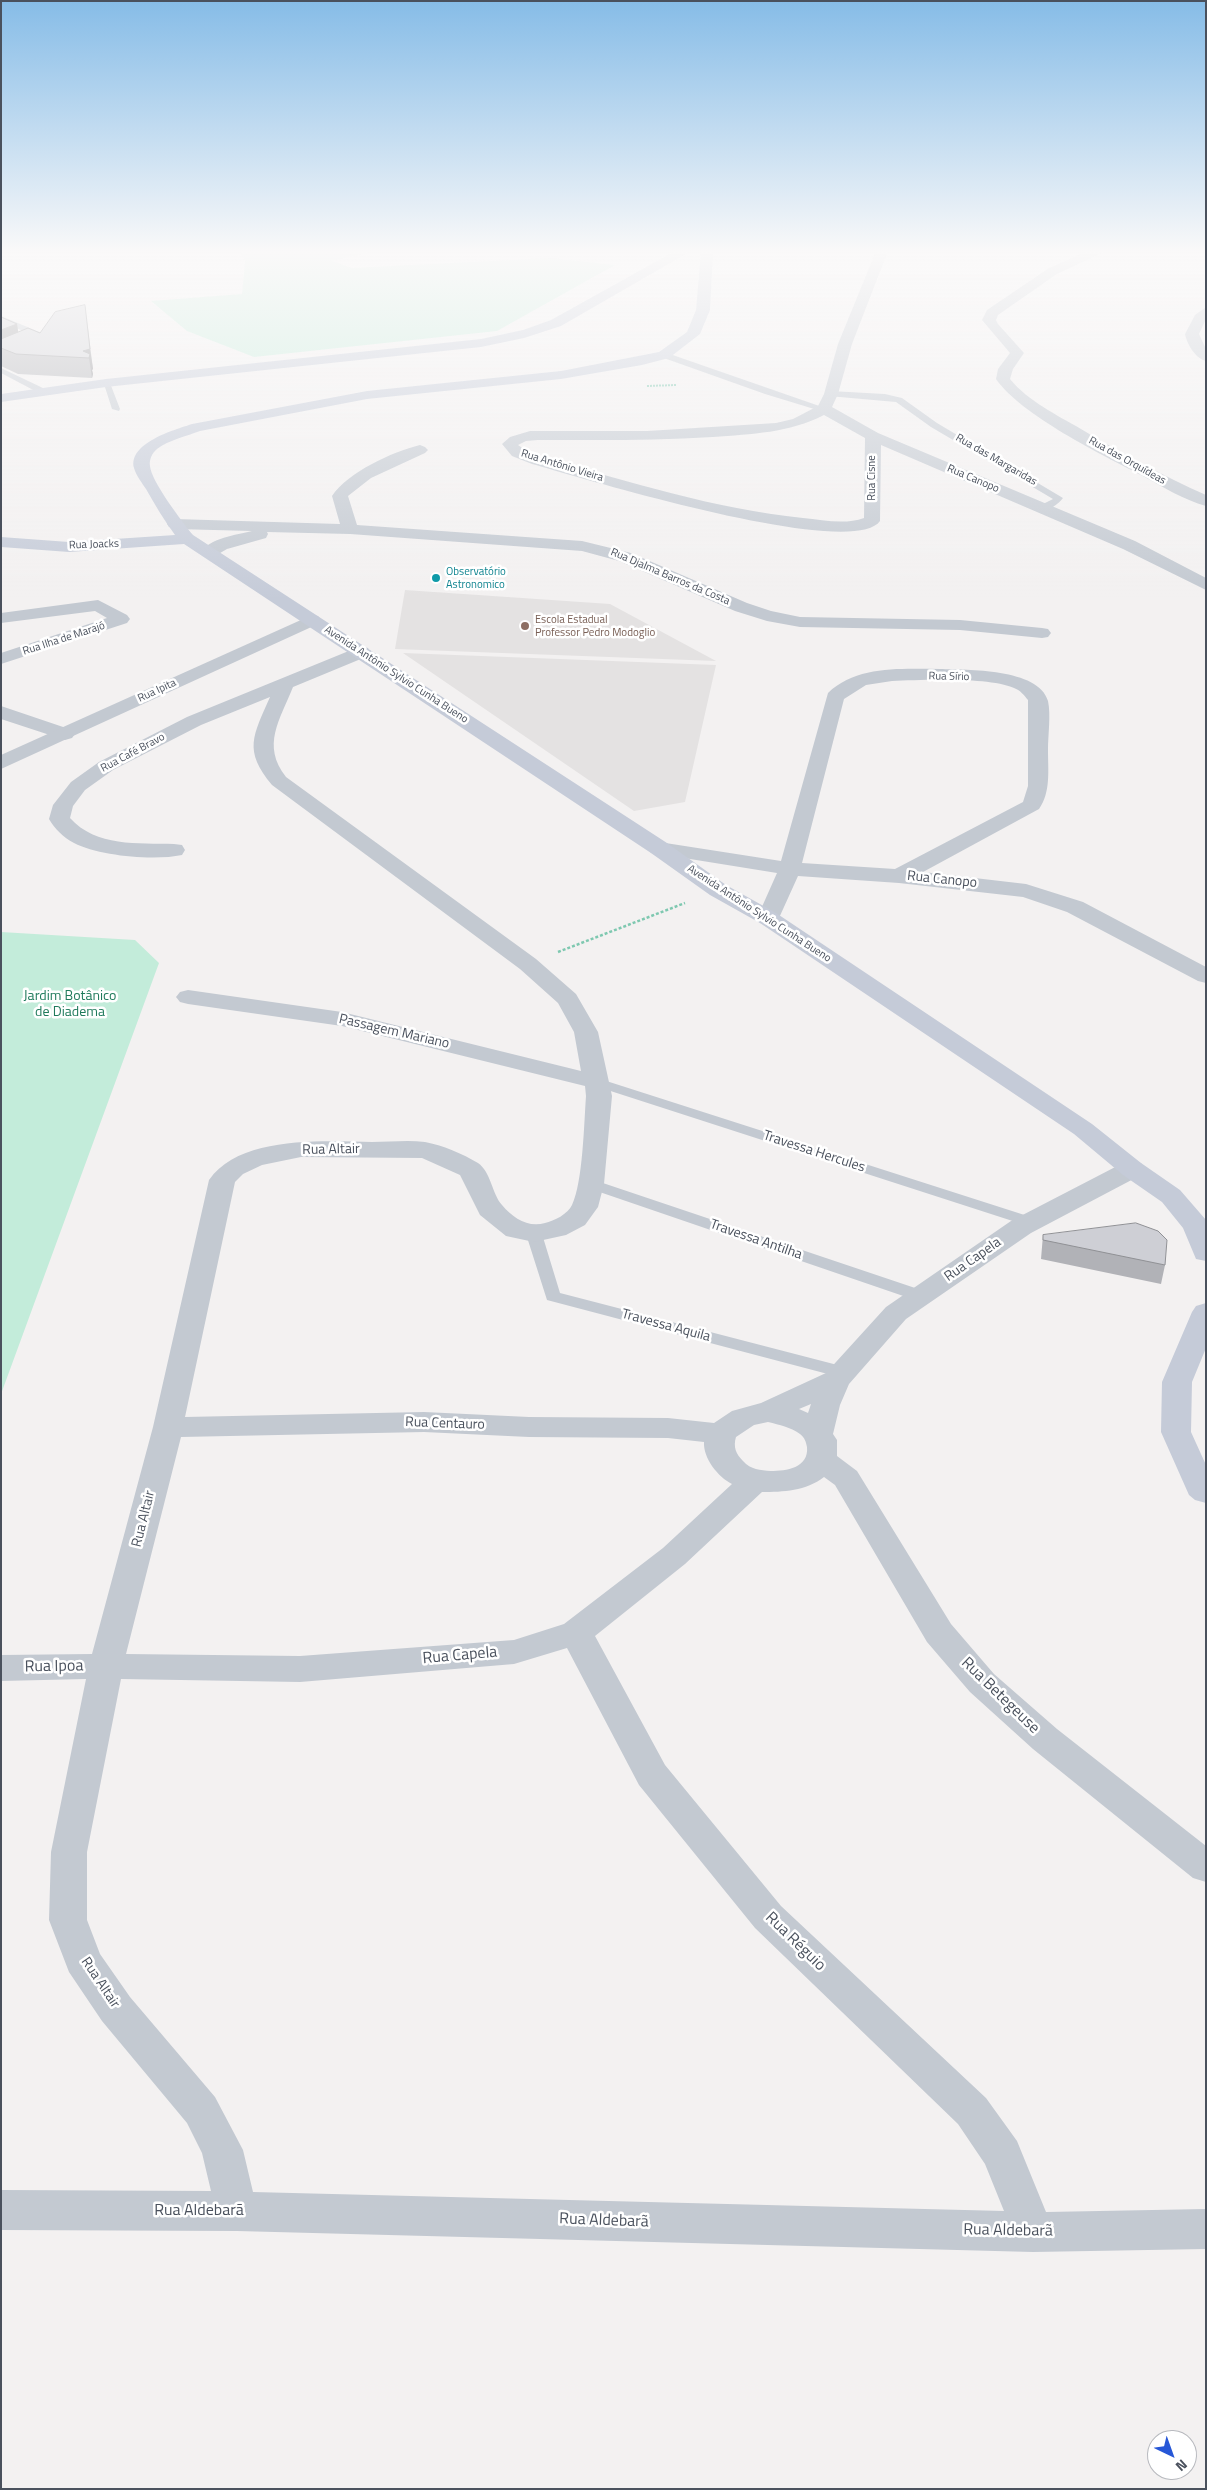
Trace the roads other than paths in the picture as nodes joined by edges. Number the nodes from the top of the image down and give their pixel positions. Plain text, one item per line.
1 (254, 367) edge
2 (610, 367) edge
3 (697, 367) edge
4 (839, 367) edge
5 (1007, 367) edge
6 (1, 370) edge
7 (106, 383) junction
8 (42, 391) junction
9 (831, 394) junction
10 (1, 398) edge
11 (116, 409) dead end
12 (824, 409) junction
13 (872, 436) junction
14 (420, 450) dead end
15 (1206, 501) edge
16 (1042, 508) junction
17 (872, 521) joint
18 (295, 526) junction
19 (350, 529) junction
20 (181, 531) junction
21 (1, 542) edge
22 (209, 552) junction
23 (1206, 585) edge
24 (1, 618) edge
25 (312, 620) junction
26 (1042, 634) dead end
27 (361, 652) junction
28 (1, 660) edge
29 (285, 684) junction
30 (1, 712) edge
31 (65, 734) junction
32 (1, 763) edge
33 (659, 848) junction
34 (174, 850) dead end
35 (790, 869) junction
36 (899, 876) junction
37 (768, 918) junction
38 (1206, 976) edge
39 (188, 997) dead end
40 (597, 1082) junction
41 (1132, 1169) junction
42 (591, 1184) junction
43 (1031, 1222) junction
44 (534, 1234) junction
45 (1206, 1253) edge
46 (921, 1296) junction
47 (1206, 1312) edge
48 (839, 1376) junction
49 (768, 1412) junction
50 (168, 1427) junction
51 (722, 1434) junction
52 (820, 1446) junction
53 (754, 1480) junction
54 (1206, 1492) edge
55 (576, 1633) junction
56 (106, 1666) junction
57 (1, 1668) edge
58 (1206, 1867) edge
59 (1, 2210) edge
60 (237, 2211) junction
61 (1206, 2229) edge
62 (1033, 2232) junction

1 - 7 main road
2 - 20 main road, Avenida Antônio Sylvio Cunha Bueno
3 - 12 lane
4 - 9 street
5 - 15 street, Rua das Orquídeas
6 - 8 lane
7 - 8 main road
7 - 11 lane
8 - 10 main road
9 - 12 street
9 - 16 lane, Rua das Margaridas
12 - 13 street, Rua Canopo
12 - 17 street, Rua Antônio Vieira
13 - 16 street, Rua Canopo
13 - 17 street, Rua Cisne
14 - 19 street
16 - 23 street, Rua Canopo
18 - 19 street, Rua Djalma Barros da Costa
18 - 20 street, Rua Djalma Barros da Costa
18 - 22 street, Rua Djalma Barros da Costa
19 - 26 street, Rua Djalma Barros da Costa
20 - 21 main road, Rua Joacks
20 - 22 main road, Avenida Antônio Sylvio Cunha Bueno
22 - 25 main road, Avenida Antônio Sylvio Cunha Bueno
24 - 28 street, Rua Ilha de Marajó
25 - 27 main road, Avenida Antônio Sylvio Cunha Bueno
25 - 31 street, Rua Ipita
27 - 29 street
27 - 33 main road, Avenida Antônio Sylvio Cunha Bueno
29 - 34 street, Rua Café Bravo
29 - 40 street
30 - 31 street
31 - 32 street, Rua Ipita
33 - 35 street, Rua Canopo
33 - 37 main road, Avenida Antônio Sylvio Cunha Bueno
35 - 36 street, Rua Canopo
35 - 36 street, Rua Sírio
35 - 37 street, Rua Sírio
36 - 38 street, Rua Canopo
37 - 41 main road, Avenida Antônio Sylvio Cunha Bueno
39 - 40 street, Passagem Mariano
40 - 42 street
40 - 43 lane, Travessa Hercules
41 - 43 street, Rua Capela
41 - 45 main road, Avenida Antônio Sylvio Cunha Bueno
42 - 44 street
42 - 46 lane, Travessa Antilha
43 - 46 street, Rua Capela
44 - 48 lane, Travessa Aquila
44 - 50 street, Rua Altair
46 - 48 street, Rua Capela
47 - 54 main road
48 - 49 street, Rua Capela
48 - 52 street, Rua Capela
49 - 51 street
49 - 52 street
50 - 51 street, Rua Centauro
50 - 56 street, Rua Altair
51 - 53 street
52 - 53 street
52 - 58 street, Rua Betegeuse
53 - 55 street, Rua Capela
55 - 56 street, Rua Capela
55 - 62 street, Rua Réguio
56 - 57 street, Rua Ipoa
56 - 60 street, Rua Altair
59 - 60 street, Rua Aldebarã
60 - 62 street, Rua Aldebarã
61 - 62 street, Rua Aldebarã

